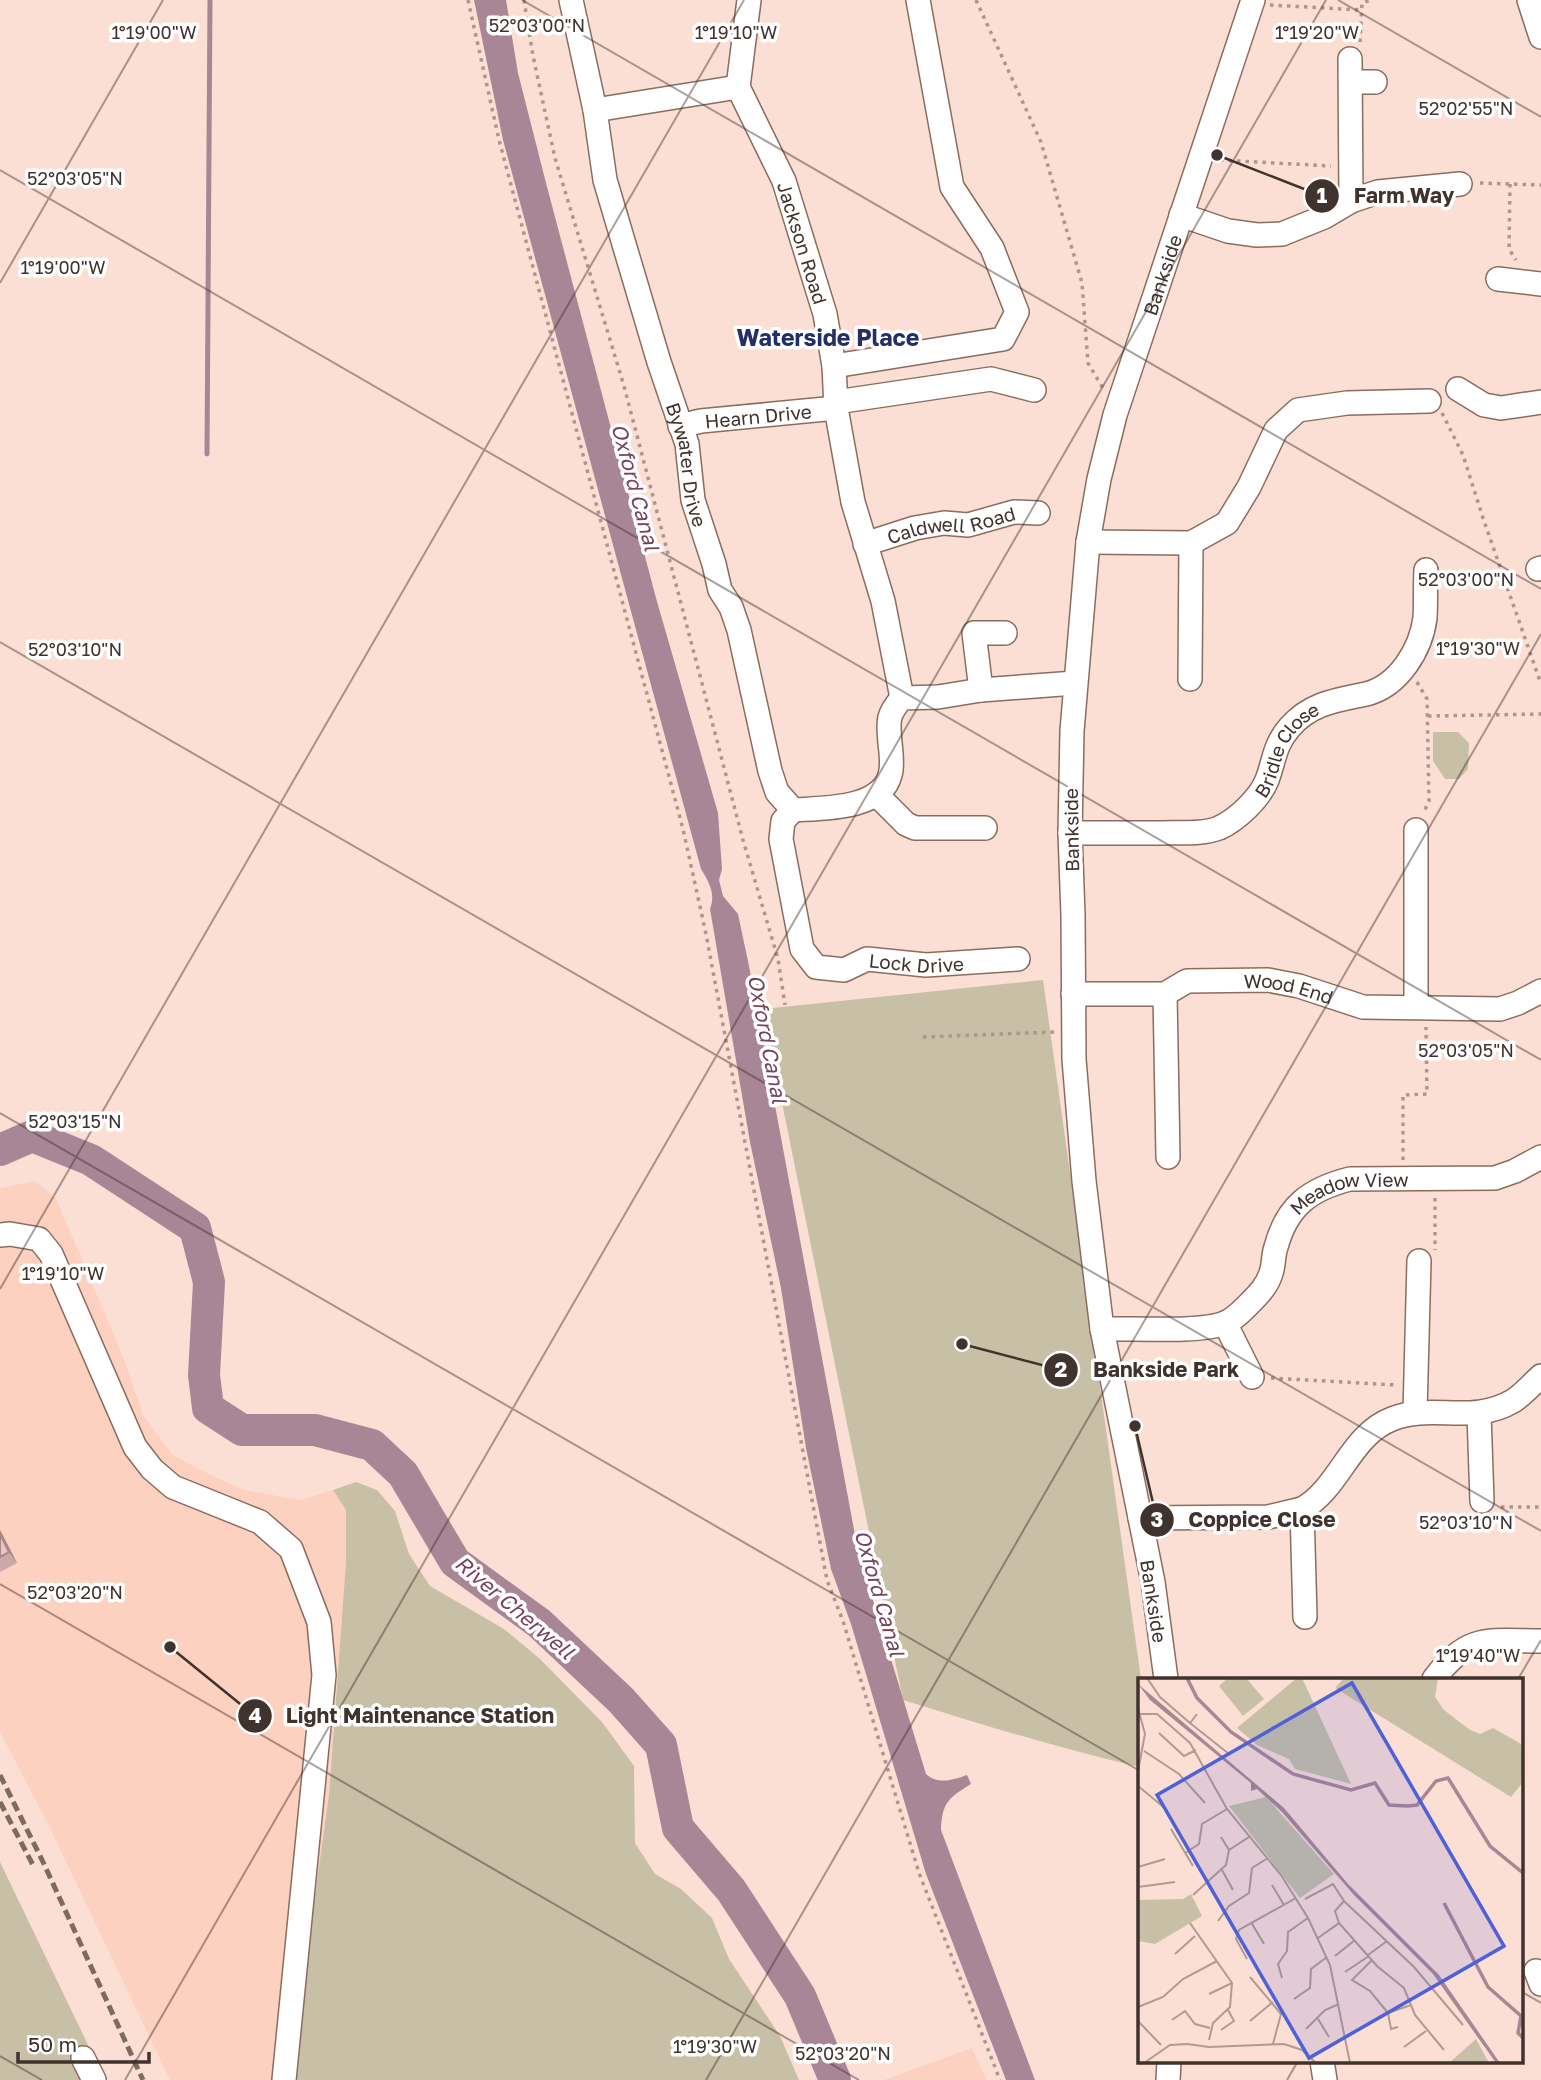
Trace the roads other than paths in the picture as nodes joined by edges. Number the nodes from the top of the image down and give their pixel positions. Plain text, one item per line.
1 (571, 0) edge
2 (749, 0) edge
3 (918, 0) edge
4 (1529, 0) edge
5 (1252, 2) edge
6 (1541, 37) edge
7 (1375, 82) dead end
8 (738, 87) junction
9 (595, 110) junction
10 (1460, 184) road end
11 (1351, 201) junction
12 (1181, 215) junction
13 (1506, 279) road end
14 (1541, 284) edge
15 (834, 366) junction
16 (1034, 390) dead end
17 (1465, 401) dead end
18 (1541, 402) edge
19 (836, 405) junction
20 (1435, 405) road end
21 (680, 426) junction
22 (1038, 513) dead end
23 (1088, 542) junction
24 (1191, 542) junction
25 (865, 544) junction
26 (1426, 570) dead end
27 (1005, 634) dead end
28 (1190, 679) dead end
29 (1075, 683) junction
30 (981, 690) junction
31 (898, 702) junction
32 (876, 794) junction
33 (793, 810) junction
34 (985, 828) dead end
35 (1416, 830) road end
36 (1070, 833) junction
37 (1018, 959) dead end
38 (1541, 990) edge
39 (1165, 993) junction
40 (1073, 994) junction
41 (1421, 1007) junction
42 (1168, 1157) dead end
43 (1541, 1157) edge
44 (0, 1235) edge
45 (1419, 1261) road end
46 (1225, 1323) junction
47 (1102, 1329) junction
48 (1541, 1376) edge
49 (1252, 1377) road end
50 (1415, 1413) junction
51 (1479, 1414) junction
52 (1482, 1501) road end
53 (1302, 1509) junction
54 (1140, 1518) junction
55 (1305, 1617) dead end
56 (1541, 1641) edge
57 (1166, 1678) edge
58 (1435, 1678) edge
59 (83, 2058) dead end
60 (1169, 2062) edge
61 (1322, 2062) edge
62 (93, 2080) edge
63 (284, 2080) edge
64 (1168, 2080) edge
65 (1325, 2080) edge

1 - 9 street, Bywater Drive
2 - 8 street
3 - 15 street
4 - 6 street
5 - 12 street, Bankside
7 - 11 street
8 - 9 street
8 - 15 street, Jackson Road
9 - 21 street, Bywater Drive
10 - 11 street
11 - 12 street
12 - 23 street, Bankside
13 - 14 street
15 - 19 street, Jackson Road
16 - 19 street, Hearn Drive
17 - 18 street
19 - 21 street, Hearn Drive
19 - 25 street, Caldwell Road
20 - 24 street
21 - 33 street, Bywater Drive
22 - 25 street, Caldwell Road
23 - 24 street
23 - 29 street, Bankside
24 - 28 street
25 - 31 street, Caldwell Road
26 - 36 street, Bridle Close
27 - 30 street
29 - 30 street
29 - 36 street, Bankside
30 - 31 street
31 - 32 street, Caldwell Road
32 - 33 street
32 - 34 street
33 - 37 street, Lock Drive
35 - 41 street
36 - 40 street, Bankside
38 - 41 street, Wood End
39 - 40 street, Wood End
39 - 41 street, Wood End
39 - 42 street
40 - 47 street, Bankside
43 - 46 street, Meadow View
44 - 63 street
45 - 50 street
46 - 47 street
46 - 49 street
47 - 54 street, Bankside
48 - 51 street
50 - 51 street
50 - 53 street
51 - 52 street
53 - 54 street
53 - 55 street
54 - 57 street, Bankside
56 - 58 street
59 - 62 street
60 - 64 street
61 - 65 street

